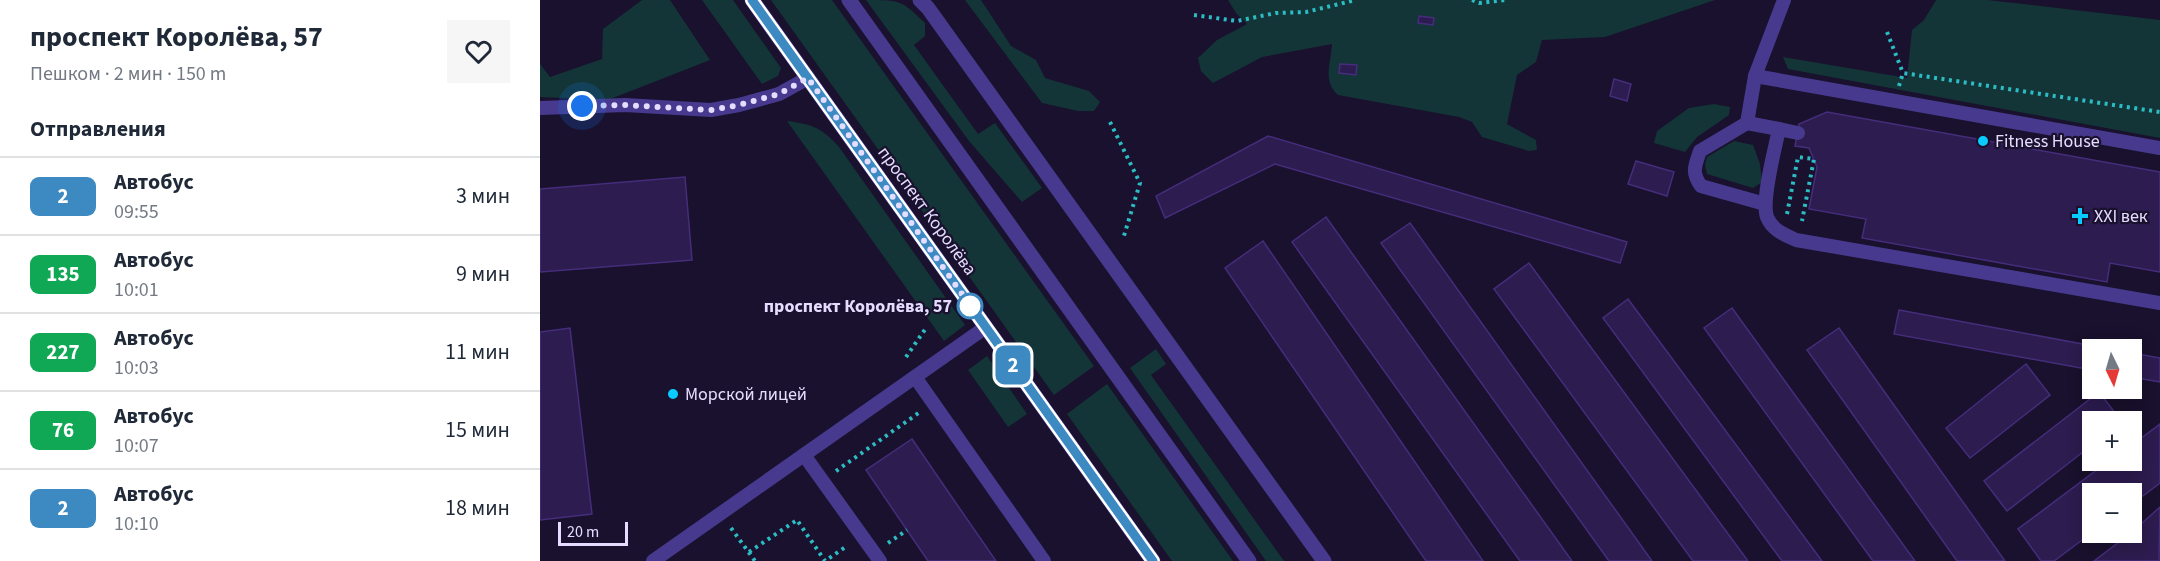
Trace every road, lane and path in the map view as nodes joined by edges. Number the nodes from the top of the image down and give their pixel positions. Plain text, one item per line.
1 (752, 0) edge
2 (849, 0) edge
3 (920, 0) edge
4 (1356, 0) edge
5 (1472, 0) edge
6 (1505, 0) edge
7 (1784, 0) edge
8 (1194, 15) dead end
9 (1887, 32) dead end
10 (1903, 73) junction
11 (1755, 76) junction
12 (808, 78) junction
13 (1894, 100) junction
14 (540, 108) edge
15 (2160, 112) edge
16 (1110, 122) dead end
17 (1747, 123) junction
18 (1779, 129) junction
19 (1798, 133) dead end
20 (2160, 148) edge
21 (1765, 204) junction
22 (1786, 217) dead end
23 (1802, 221) dead end
24 (1123, 239) dead end
25 (2160, 303) edge
26 (986, 327) junction
27 (926, 328) dead end
28 (906, 357) dead end
29 (915, 377) junction
30 (933, 403) junction
31 (804, 455) junction
32 (822, 481) junction
33 (738, 538) dead end
34 (848, 545) dead end
35 (749, 552) junction
36 (653, 561) edge
37 (755, 561) edge
38 (880, 561) edge
39 (1044, 561) edge
40 (1153, 561) edge
41 (1249, 561) edge
42 (1324, 561) edge

1 - 12 street, проспект Королёва
2 - 41 street
3 - 42 street
4 - 8 path
5 - 6 path
7 - 11 lane
9 - 10 path
10 - 13 path
10 - 15 path
11 - 13 lane
11 - 17 lane
12 - 14 lane
12 - 26 street, проспект Королёва
13 - 20 lane
16 - 24 path
17 - 18 lane
17 - 21 lane
18 - 19 lane
18 - 21 lane
21 - 25 lane
22 - 23 path
26 - 29 lane
26 - 40 street, проспект Королёва
27 - 28 path
29 - 30 lane
29 - 31 lane
30 - 32 path
30 - 39 lane
31 - 32 lane
31 - 36 lane
32 - 38 lane
33 - 35 path
34 - 35 path
35 - 37 path

